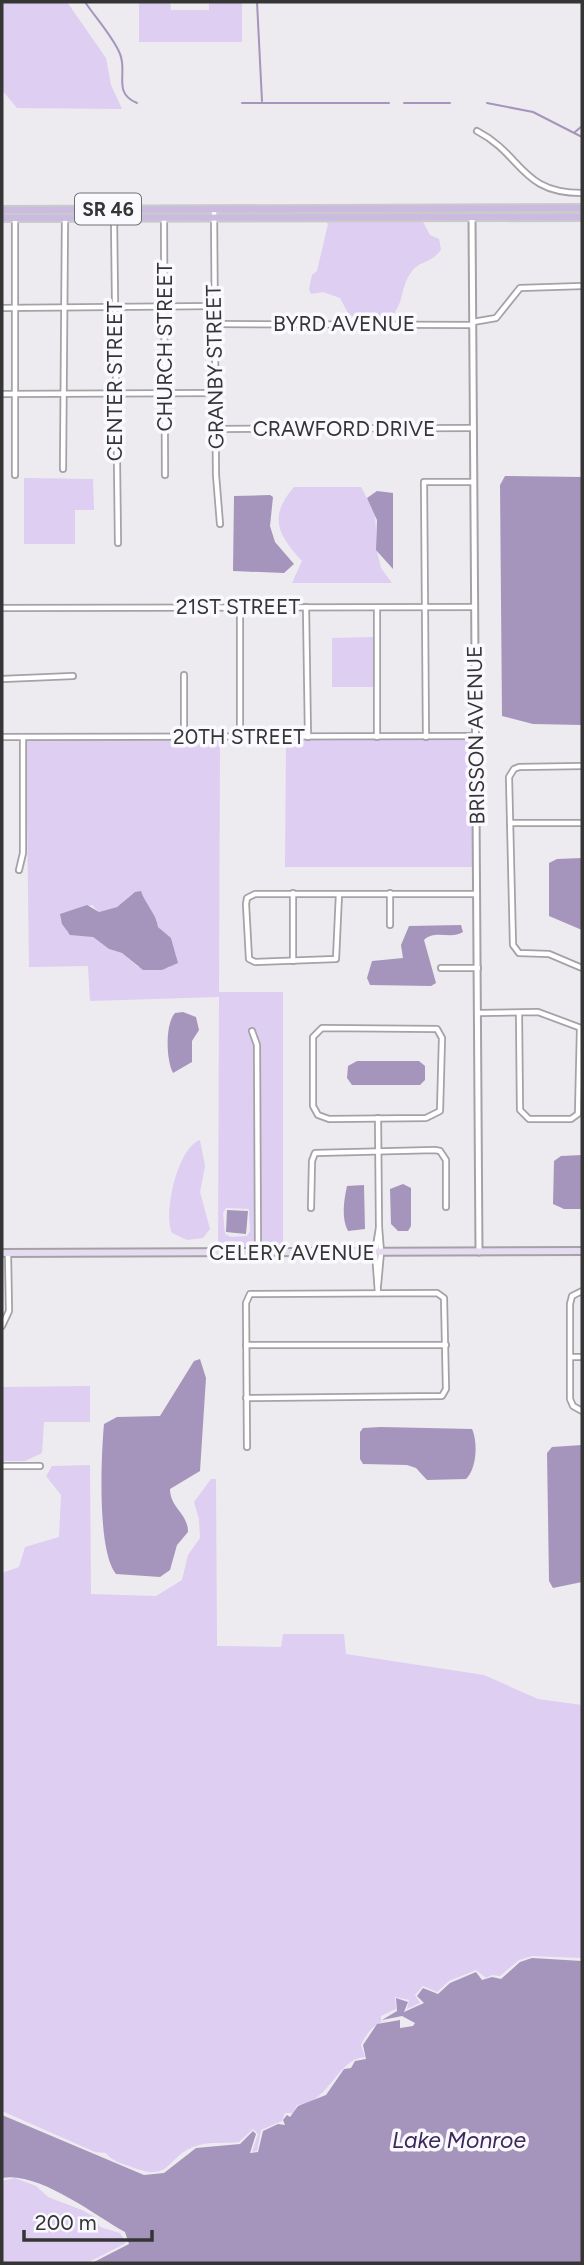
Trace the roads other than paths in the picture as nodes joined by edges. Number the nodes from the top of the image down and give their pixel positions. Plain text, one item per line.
1 (477, 131) dead end
2 (582, 193) edge
3 (582, 208) edge
4 (2, 209) edge
5 (126, 209) junction
6 (214, 209) junction
7 (472, 217) junction
8 (582, 217) edge
9 (2, 218) edge
10 (15, 218) junction
11 (65, 218) junction
12 (114, 218) junction
13 (164, 218) junction
14 (214, 218) junction
15 (582, 286) edge
16 (165, 306) junction
17 (215, 306) junction
18 (65, 307) junction
19 (115, 307) junction
20 (2, 308) edge
21 (15, 308) junction
22 (472, 323) junction
23 (215, 324) junction
24 (115, 393) junction
25 (165, 393) junction
26 (216, 393) junction
27 (2, 394) edge
28 (15, 394) junction
29 (64, 394) junction
30 (473, 428) junction
31 (216, 429) junction
32 (63, 469) dead end
33 (15, 475) dead end
34 (165, 475) dead end
35 (473, 482) junction
36 (220, 524) dead end
37 (118, 543) dead end
38 (240, 607) junction
39 (306, 607) junction
40 (426, 607) junction
41 (475, 607) junction
42 (2, 608) edge
43 (377, 609) junction
44 (184, 675) dead end
45 (74, 676) dead end
46 (2, 679) edge
47 (475, 736) junction
48 (2, 737) edge
49 (23, 737) junction
50 (184, 737) junction
51 (240, 737) junction
52 (308, 737) junction
53 (377, 737) junction
54 (426, 737) junction
55 (582, 766) edge
56 (510, 823) junction
57 (582, 823) edge
58 (19, 870) dead end
59 (293, 893) junction
60 (390, 893) junction
61 (339, 894) junction
62 (477, 894) junction
63 (390, 925) dead end
64 (293, 961) junction
65 (441, 968) dead end
66 (479, 968) junction
67 (582, 968) edge
68 (480, 1013) junction
69 (519, 1013) junction
70 (581, 1028) edge
71 (252, 1031) dead end
72 (378, 1118) junction
73 (378, 1151) junction
74 (446, 1207) dead end
75 (312, 1208) dead end
76 (582, 1251) edge
77 (378, 1252) junction
78 (479, 1252) junction
79 (5, 1253) edge
80 (258, 1253) junction
81 (582, 1291) edge
82 (378, 1293) junction
83 (2, 1326) edge
84 (246, 1345) junction
85 (446, 1345) junction
86 (570, 1357) junction
87 (582, 1357) edge
88 (246, 1398) junction
89 (582, 1411) edge
90 (247, 1447) dead end
91 (40, 1465) dead end
92 (2, 1466) edge

1 - 2 street
3 - 6 main road, SR 46
4 - 5 main road, SR 46
5 - 6 main road, SR 46
5 - 11 main road
6 - 14 street, GRANBY STREET
7 - 8 main road, SR 46
7 - 14 main road, SR 46
7 - 22 street, BRISSON AVENUE
9 - 10 main road, SR 46
10 - 11 main road, SR 46
10 - 21 street
11 - 12 main road, SR 46
11 - 18 street
12 - 13 main road, SR 46
12 - 19 street, CENTER STREET
13 - 14 main road, SR 46
13 - 16 street, CHURCH STREET
14 - 17 street, GRANBY STREET
15 - 22 street
16 - 17 street
16 - 19 street
16 - 25 street, CHURCH STREET
17 - 23 street, GRANBY STREET
18 - 19 street
18 - 21 street
18 - 29 street
19 - 24 street, CENTER STREET
20 - 21 street
21 - 28 street
22 - 23 street, BYRD AVENUE
22 - 30 street, BRISSON AVENUE
23 - 26 street, GRANBY STREET
24 - 25 street
24 - 29 street
24 - 37 street, CENTER STREET
25 - 26 street
25 - 34 street, CHURCH STREET
26 - 31 street, GRANBY STREET
27 - 28 street
28 - 29 street
28 - 33 street
29 - 32 street
30 - 31 street, CRAWFORD DRIVE
30 - 35 street, BRISSON AVENUE
31 - 36 street, GRANBY STREET
35 - 40 street
35 - 41 street, BRISSON AVENUE
38 - 39 street, 21ST STREET
38 - 42 street, 21ST STREET
38 - 51 street
39 - 43 street, 21ST STREET
39 - 52 street
40 - 41 street, 21ST STREET
40 - 43 street, 21ST STREET
40 - 54 street
41 - 47 street, BRISSON AVENUE
43 - 53 street
44 - 50 street
45 - 46 street
47 - 54 street, 20TH STREET
47 - 62 street, BRISSON AVENUE
48 - 49 street, 20TH STREET
49 - 50 street, 20TH STREET
49 - 58 street
50 - 51 street, 20TH STREET
51 - 52 street, 20TH STREET
52 - 53 street, 20TH STREET
53 - 54 street, 20TH STREET
55 - 56 street
56 - 57 street
56 - 67 street
59 - 61 street
59 - 64 street
59 - 64 street
60 - 61 street
60 - 62 street
60 - 63 street
61 - 64 street
62 - 66 street, BRISSON AVENUE
65 - 66 street
66 - 68 street, BRISSON AVENUE
68 - 69 street
68 - 78 street, BRISSON AVENUE
69 - 70 street
69 - 70 street
71 - 80 street
72 - 72 street
72 - 73 street
73 - 74 street
73 - 75 street
73 - 77 street
76 - 78 main road, CELERY AVENUE
77 - 78 main road, CELERY AVENUE
77 - 80 main road, CELERY AVENUE
77 - 82 street
79 - 80 main road, CELERY AVENUE
79 - 83 street
81 - 86 street
82 - 84 street
82 - 85 street
84 - 85 street
84 - 88 street
85 - 88 street
86 - 87 street
86 - 89 street
88 - 90 street
91 - 92 street

